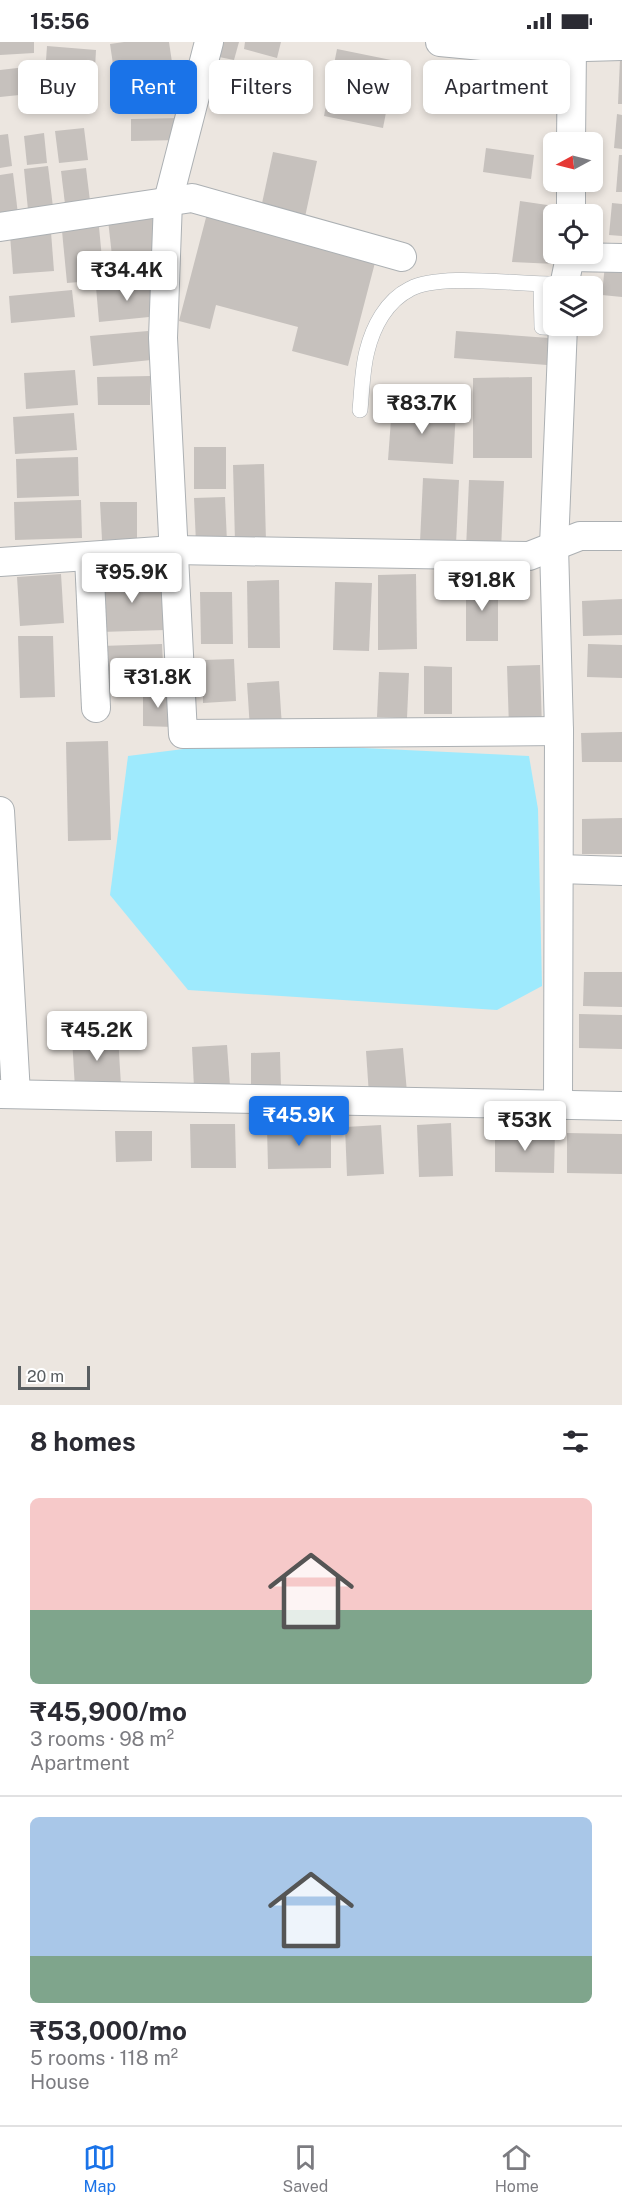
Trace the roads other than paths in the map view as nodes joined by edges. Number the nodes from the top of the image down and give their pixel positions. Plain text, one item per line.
1 (209, 42) edge
2 (443, 42) edge
3 (622, 46) edge
4 (572, 47) junction
5 (571, 132) edge
6 (168, 201) junction
7 (0, 227) edge
8 (402, 257) dead end
9 (622, 258) edge
10 (562, 273) edge
11 (563, 336) edge
12 (360, 410) dead end
13 (622, 536) edge
14 (554, 546) junction
15 (174, 550) junction
16 (89, 557) junction
17 (0, 562) edge
18 (96, 708) dead end
19 (559, 731) junction
20 (0, 812) edge
21 (559, 869) junction
22 (622, 871) edge
23 (8, 1094) edge
24 (558, 1104) junction
25 (622, 1106) edge

1 - 6 street
2 - 4 street
3 - 4 street
4 - 5 street
6 - 7 street
6 - 8 street
6 - 15 street
9 - 10 street
10 - 12 lane
11 - 14 street
13 - 14 street
14 - 15 street
14 - 19 street
15 - 16 street
15 - 19 street
16 - 17 street
16 - 18 street
19 - 21 street
20 - 23 street
21 - 22 street
21 - 24 street
23 - 24 street
24 - 25 street

